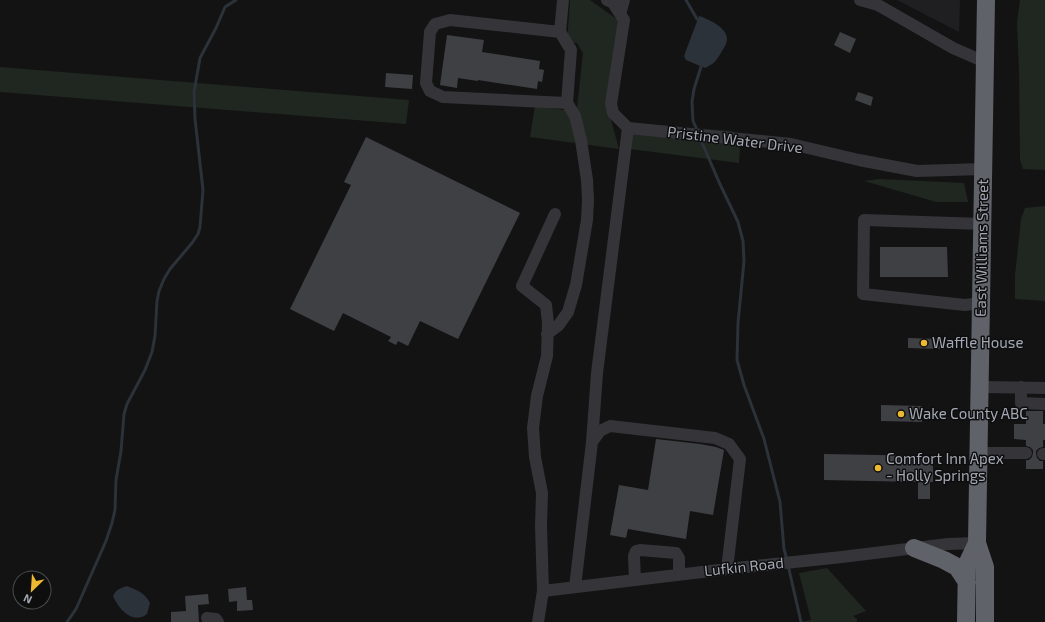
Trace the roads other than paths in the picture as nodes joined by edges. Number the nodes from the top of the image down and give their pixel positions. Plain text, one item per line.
1 (563, 0) edge
2 (607, 0) edge
3 (624, 0) edge
4 (860, 0) edge
5 (986, 0) edge
6 (620, 14) junction
7 (560, 32) junction
8 (985, 62) junction
9 (567, 103) junction
10 (628, 128) junction
11 (983, 169) junction
12 (555, 214) dead end
13 (983, 224) junction
14 (981, 303) junction
15 (547, 334) junction
16 (1021, 387) junction
17 (980, 388) junction
18 (1045, 388) edge
19 (1045, 404) edge
20 (592, 442) junction
21 (1026, 452) dead end
22 (979, 453) junction
23 (977, 543) junction
24 (914, 548) junction
25 (727, 569) junction
26 (679, 575) junction
27 (635, 580) junction
28 (967, 582) junction
29 (575, 587) junction
30 (543, 591) junction
31 (538, 622) edge
32 (966, 622) edge
33 (986, 622) edge

1 - 7 street
2 - 6 street
3 - 6 street
4 - 8 street
5 - 8 highway, East Williams Street
6 - 10 street
7 - 9 street
7 - 9 street
8 - 11 highway, East Williams Street
9 - 15 street
10 - 11 street, Pristine Water Drive
10 - 20 street
11 - 13 highway, East Williams Street
12 - 15 street
13 - 14 highway, East Williams Street
13 - 14 street
14 - 17 highway, East Williams Street
15 - 30 street
16 - 17 street
16 - 18 street
16 - 19 street
17 - 22 highway, East Williams Street
20 - 25 street
20 - 29 street
21 - 22 street
22 - 23 highway, East Williams Street
23 - 24 street, Lufkin Road
23 - 28 highway, East Williams Street
23 - 33 highway, East Williams Street
24 - 25 street, Lufkin Road
24 - 28 highway
25 - 26 street, Lufkin Road
26 - 27 street, Lufkin Road
26 - 27 street
27 - 29 street, Lufkin Road
28 - 32 highway, East Williams Street
29 - 30 street, Lufkin Road
30 - 31 street

